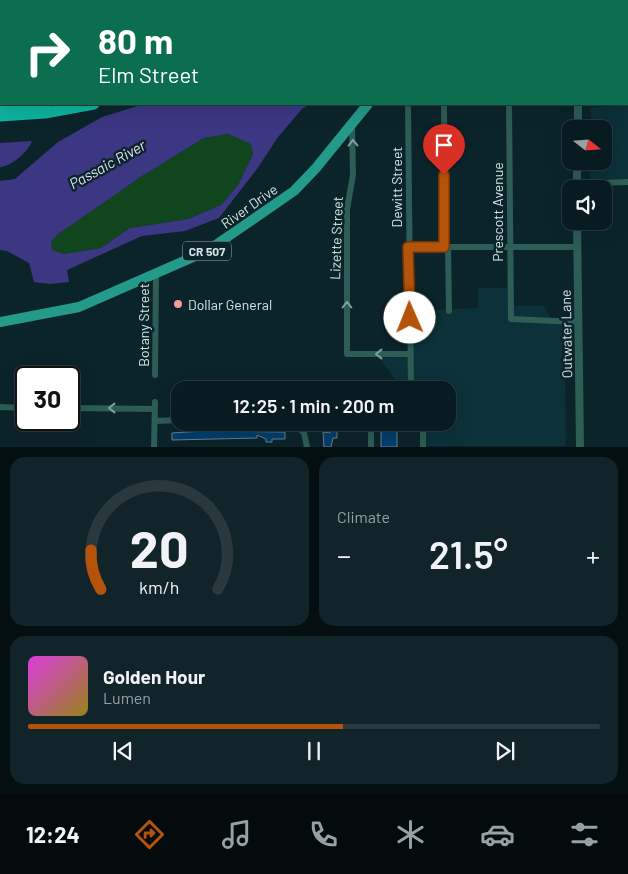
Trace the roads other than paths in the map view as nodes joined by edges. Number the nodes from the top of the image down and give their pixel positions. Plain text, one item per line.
1 (30, 105) edge
2 (89, 105) edge
3 (367, 105) edge
4 (408, 105) edge
5 (444, 105) edge
6 (509, 105) edge
7 (578, 105) edge
8 (0, 107) edge
9 (0, 116) edge
10 (578, 120) edge
11 (352, 122) junction
12 (628, 182) edge
13 (612, 183) edge
14 (577, 230) edge
15 (408, 247) junction
16 (446, 247) junction
17 (510, 247) junction
18 (577, 247) junction
19 (156, 274) junction
20 (449, 311) dead end
21 (0, 322) edge
22 (578, 322) junction
23 (411, 354) junction
24 (155, 375) dead end
25 (411, 381) edge
26 (0, 407) edge
27 (15, 408) edge
28 (80, 408) edge
29 (155, 420) junction
30 (171, 420) edge
31 (302, 431) edge
32 (371, 431) edge
33 (423, 431) edge
34 (154, 446) edge
35 (307, 446) edge
36 (371, 446) edge
37 (423, 446) edge
38 (580, 446) edge

1 - 8 highway
2 - 9 highway
3 - 11 main road, River Drive / CR 507
4 - 15 street, Dewitt Street
5 - 16 street
6 - 17 street, Prescott Avenue
7 - 10 street
11 - 19 main road, River Drive / CR 507
23 -> 11 street, Lizette Street
12 - 13 street
14 - 18 street, Outwater Lane
15 - 16 street
15 - 23 street, Dewitt Street
16 - 17 street
16 - 20 street
17 - 18 street
17 - 22 street, Prescott Avenue
18 - 22 street, Outwater Lane
19 - 21 main road, River Drive / CR 507
19 - 24 street, Botany Street
22 - 38 street, Outwater Lane
23 - 25 street, Dewitt Street
26 - 27 street
29 -> 28 street
29 - 30 street
29 - 34 street
31 - 35 street
32 - 36 street
33 - 37 street

